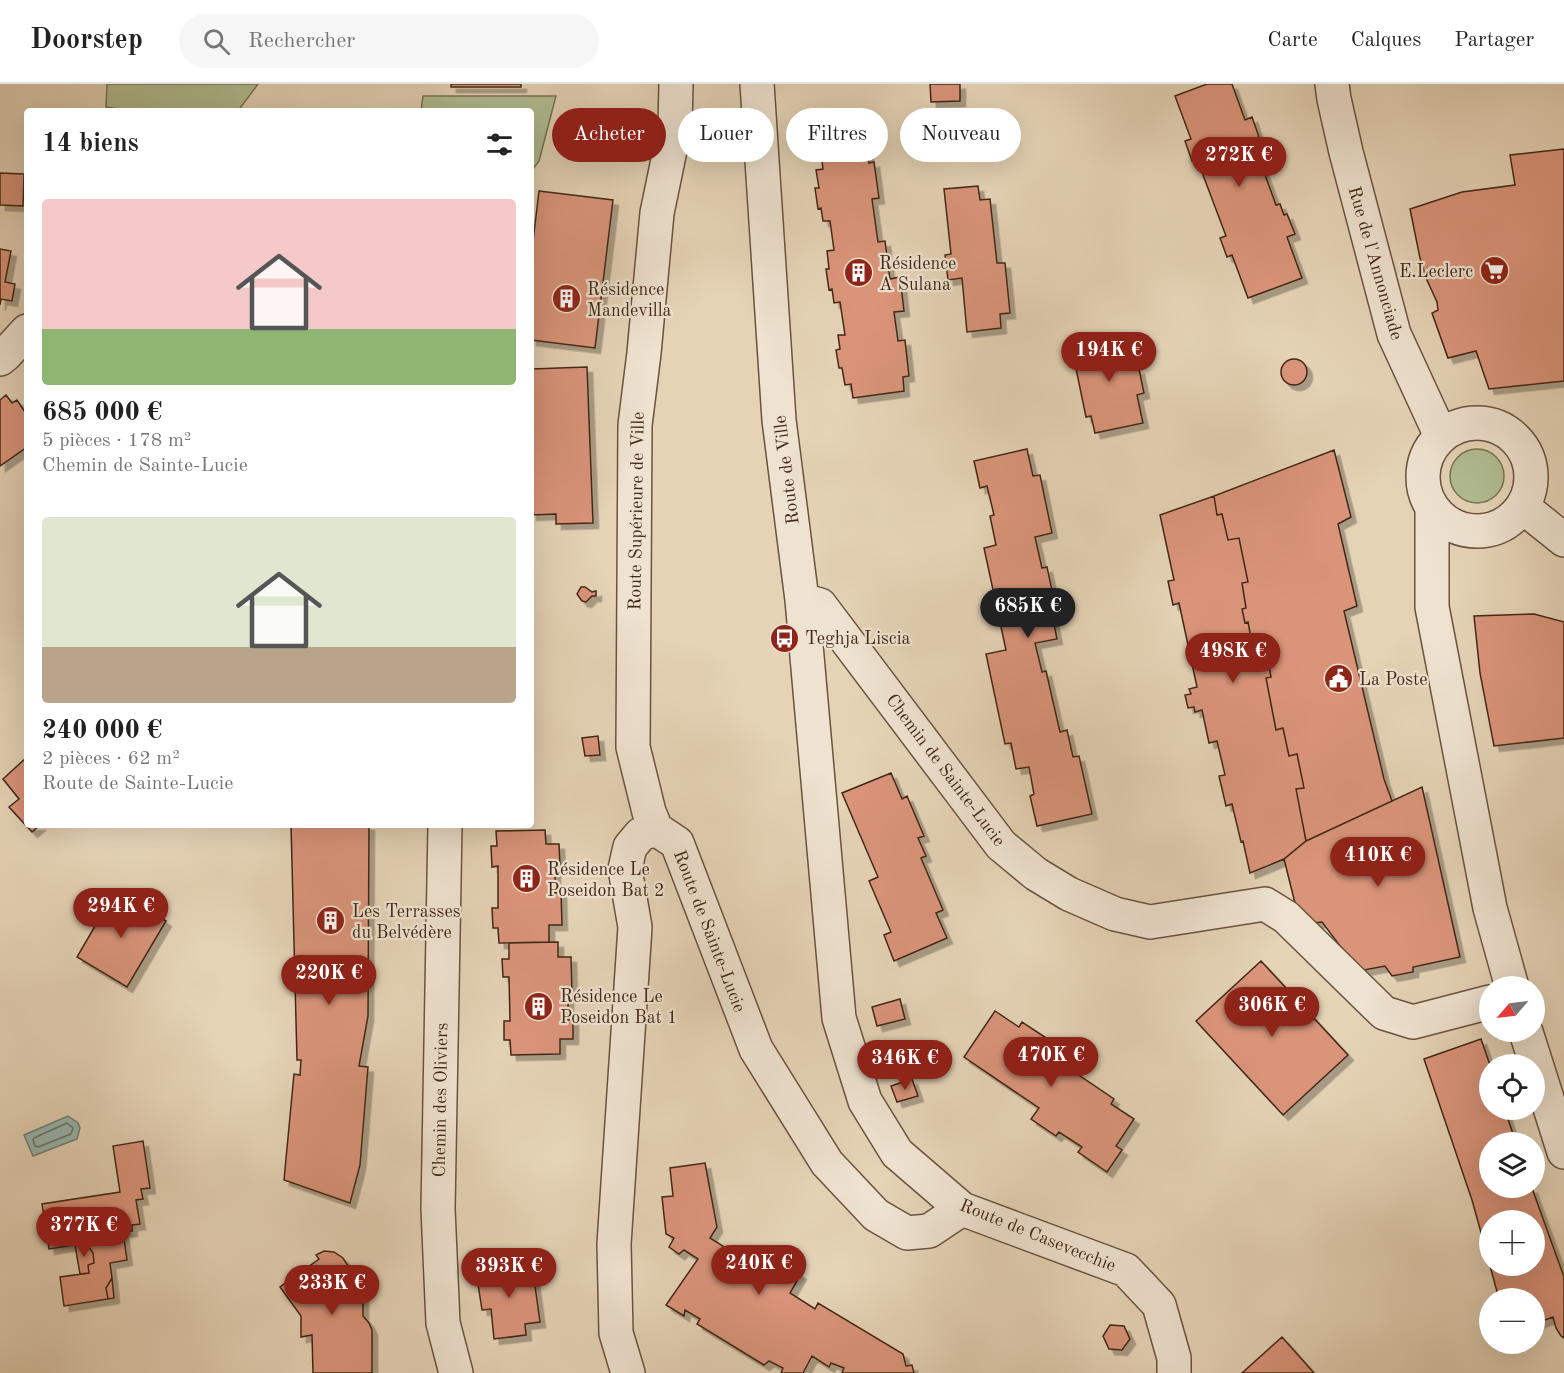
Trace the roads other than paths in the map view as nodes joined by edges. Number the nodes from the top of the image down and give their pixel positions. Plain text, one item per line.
1 (676, 84) edge
2 (757, 84) edge
3 (1332, 84) edge
4 (24, 335) edge
5 (0, 359) edge
6 (1441, 436) junction
7 (1523, 507) junction
8 (1432, 508) junction
9 (1564, 540) edge
10 (802, 600) junction
11 (445, 828) edge
12 (656, 829) junction
13 (825, 856) joint
14 (1509, 976) edge
15 (1479, 1005) edge
16 (1529, 1042) edge
17 (1564, 1152) edge
18 (962, 1209) junction
19 (456, 1373) edge
20 (628, 1373) edge
21 (1174, 1373) edge

1 - 12 street, Route Supérieure de Ville
2 - 10 street, Route de Ville
3 - 6 street, Rue de l'Annonciade
4 - 5 street
6 - 7 street
6 - 8 street
7 - 8 street
7 - 9 street
8 - 14 street
10 - 13 street, Route de Ville
10 - 15 street, Chemin de Sainte-Lucie
11 - 19 street, Chemin des Oliviers
12 - 18 street, Route de Sainte-Lucie
12 - 20 street
13 - 18 street, Route de Casevecchie
16 - 17 street
18 - 21 street, Route de Casevecchie

